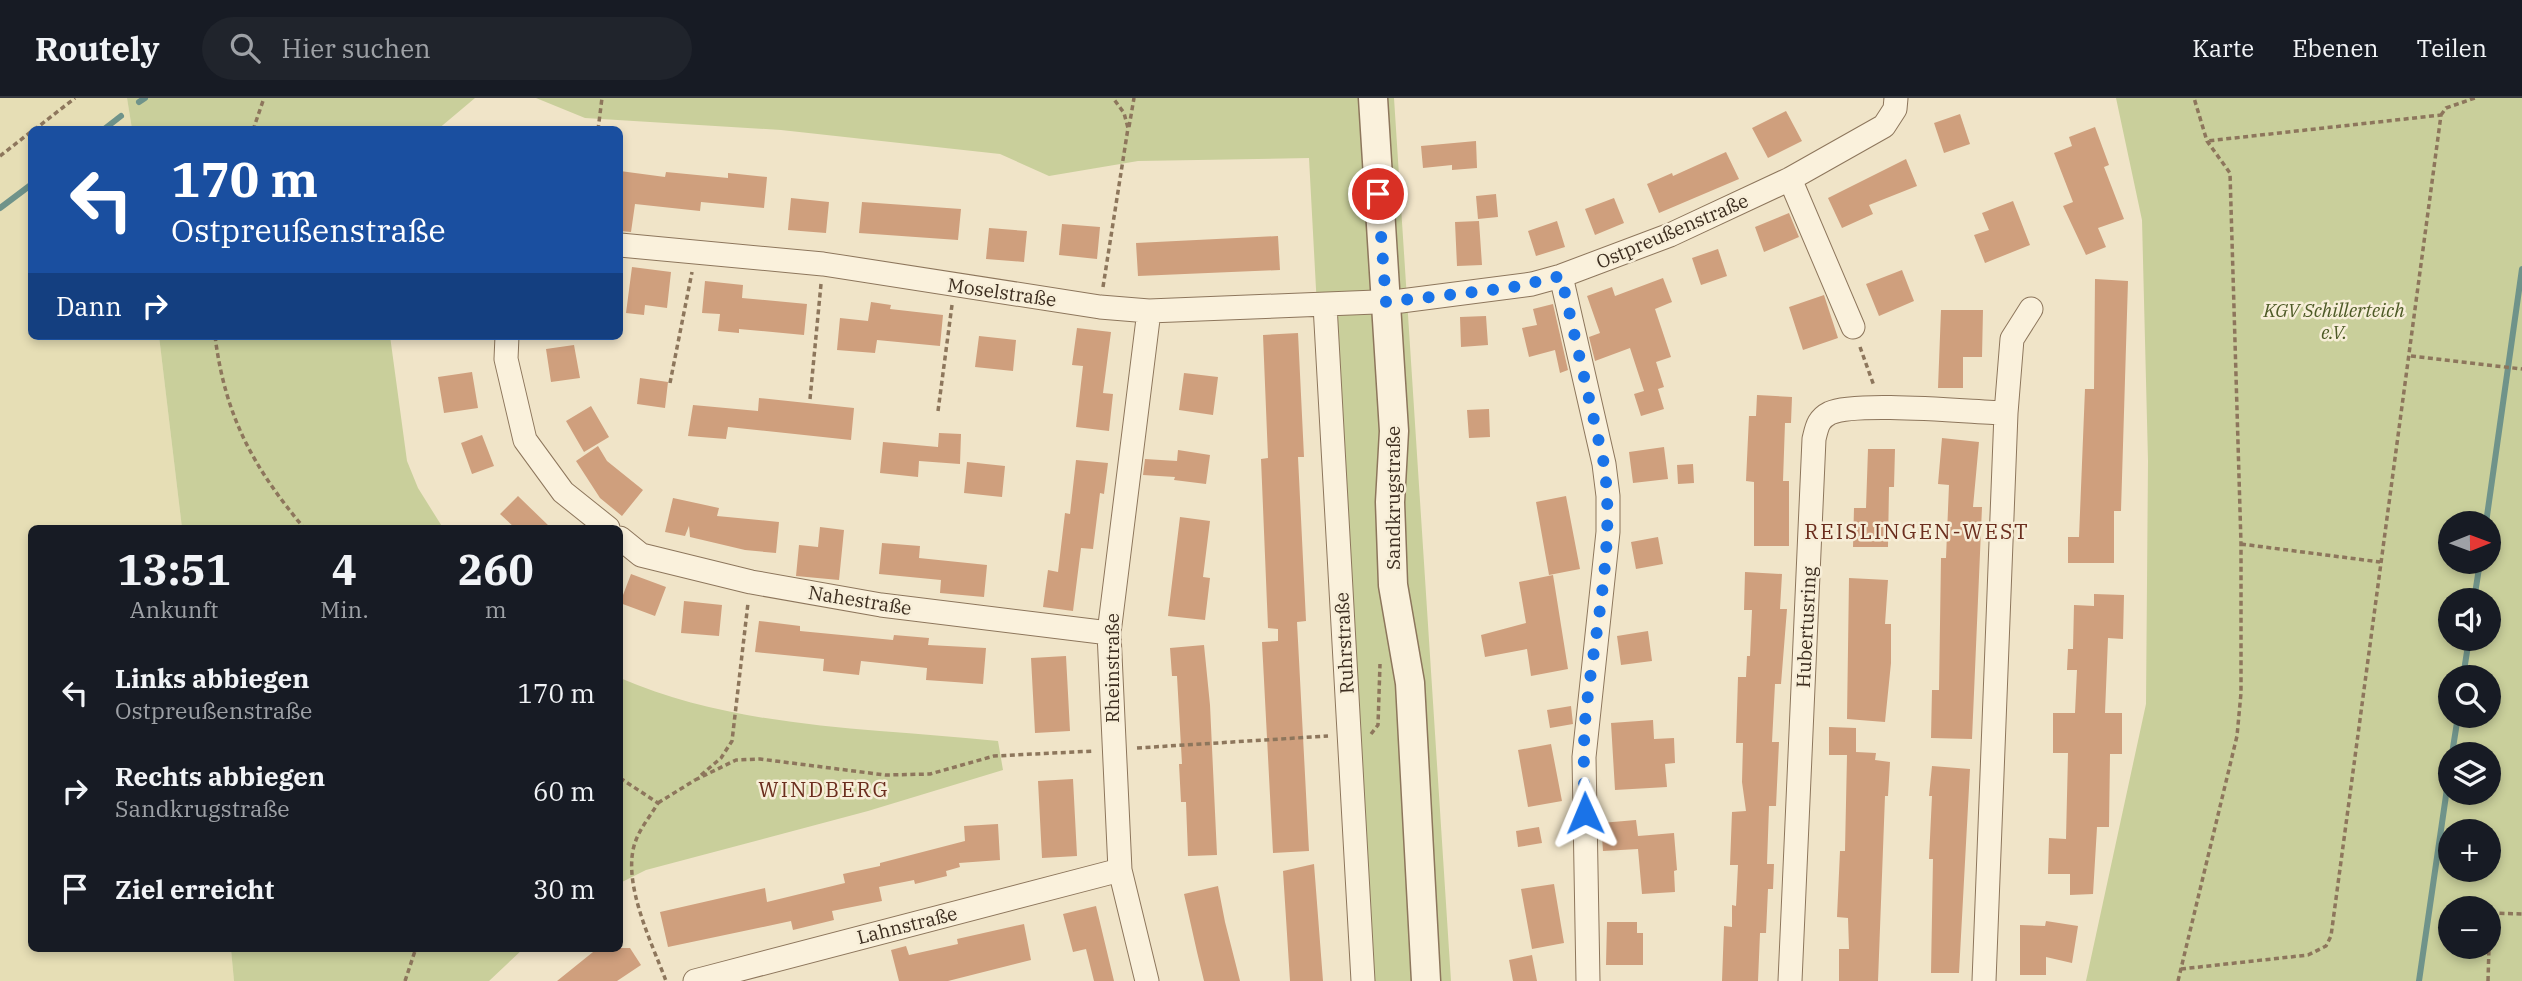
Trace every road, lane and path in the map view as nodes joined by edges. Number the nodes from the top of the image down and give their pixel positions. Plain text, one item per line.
1 (75, 98) edge
2 (264, 98) edge
3 (602, 98) edge
4 (1113, 98) edge
5 (1134, 98) edge
6 (1373, 98) edge
7 (1896, 98) edge
8 (2194, 98) edge
9 (2475, 98) edge
10 (2441, 115) junction
11 (38, 126) edge
12 (254, 126) edge
13 (598, 126) edge
14 (1128, 128) junction
15 (28, 134) edge
16 (2207, 141) junction
17 (0, 156) edge
18 (1790, 179) junction
19 (623, 245) edge
20 (695, 253) junction
21 (823, 264) junction
22 (1561, 276) junction
23 (954, 285) junction
24 (1386, 302) junction
25 (1325, 305) junction
26 (1100, 307) junction
27 (2031, 309) dead end
28 (1149, 311) junction
29 (1853, 327) joint
30 (216, 340) edge
31 (507, 340) edge
32 (2411, 356) junction
33 (2522, 369) edge
34 (670, 383) dead end
35 (810, 399) dead end
36 (1881, 408) junction
37 (937, 411) dead end
38 (2006, 413) junction
39 (302, 525) edge
40 (604, 525) edge
41 (623, 540) edge
42 (2241, 544) junction
43 (2380, 562) junction
44 (751, 582) junction
45 (1109, 633) junction
46 (1349, 735) junction
47 (1113, 750) junction
48 (623, 780) edge
49 (695, 780) junction
50 (658, 803) junction
51 (1120, 870) junction
52 (2501, 913) edge
53 (2522, 914) edge
54 (415, 952) edge
55 (2488, 959) edge
56 (2181, 969) junction
57 (405, 981) edge
58 (666, 981) edge
59 (695, 981) edge
60 (1147, 981) edge
61 (1363, 981) edge
62 (1426, 981) edge
63 (1588, 981) edge
64 (1790, 981) edge
65 (1984, 981) edge
66 (2178, 981) edge
67 (2488, 981) edge

1 - 11 path
2 - 12 path
3 - 13 path
4 - 14 path
5 - 14 path
6 - 24 street, Sandkrugstraße
7 - 18 street, Ostpreußenstraße
8 - 16 path
9 - 10 path
10 - 16 path
10 - 32 path
14 - 26 path
15 - 17 path
16 - 42 path
18 - 22 street, Ostpreußenstraße
18 - 29 street
19 - 20 street, Moselstraße
20 - 21 street, Moselstraße
20 - 34 path
21 - 23 street, Moselstraße
21 - 35 path
22 - 24 street, Ostpreußenstraße
22 - 63 street
23 - 26 street, Moselstraße
23 - 37 path
24 - 25 street, Moselstraße
24 - 62 street, Sandkrugstraße
25 - 28 street, Moselstraße
25 - 46 street, Ruhrstraße
26 - 28 street, Moselstraße
27 - 38 street
28 - 45 street, Rheinstraße
29 - 36 path
30 - 39 path
31 - 40 street
32 - 33 path
32 - 43 path
36 - 38 street, Hubertusring
36 - 64 street, Hubertusring
38 - 65 street
41 - 44 street, Nahestraße
42 - 43 path
42 - 56 path
43 - 56 path
44 - 45 street, Nahestraße
44 - 49 path
45 - 47 street, Rheinstraße
46 - 47 path
46 - 61 street, Ruhrstraße
47 - 49 path
47 - 51 street, Rheinstraße
48 - 50 path
49 - 50 path
50 - 58 path
51 - 59 street, Lahnstraße
51 - 60 street, Rheinstraße
52 - 53 path
54 - 57 path
55 - 67 path
56 - 66 path

